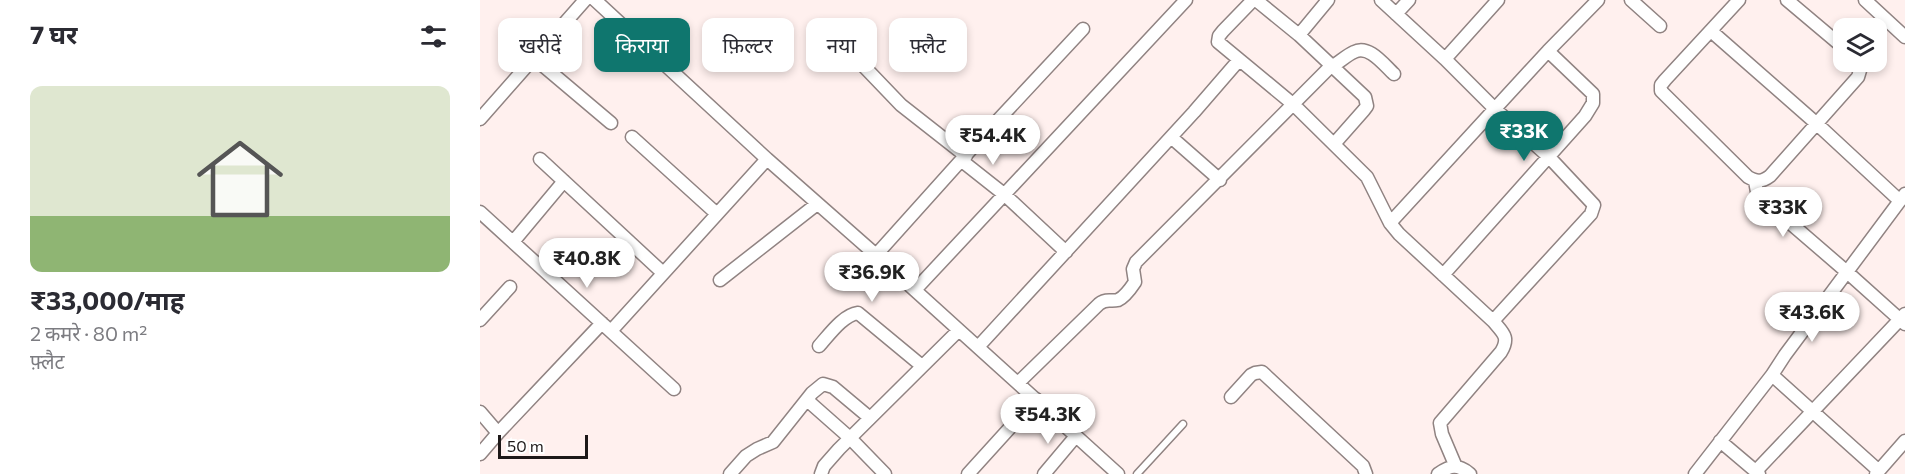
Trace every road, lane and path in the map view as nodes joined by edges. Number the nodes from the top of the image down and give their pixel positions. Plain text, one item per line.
1 (585, 0) edge
2 (594, 0) edge
3 (1186, 0) edge
4 (1255, 0) edge
5 (1328, 0) edge
6 (1381, 0) edge
7 (1409, 0) edge
8 (1498, 0) edge
9 (1598, 0) edge
10 (1631, 0) edge
11 (1739, 0) edge
12 (1787, 0) edge
13 (1865, 0) edge
14 (610, 5) edge
15 (1396, 14) junction
16 (569, 18) edge
17 (1660, 26) dead end
18 (1083, 29) dead end
19 (1711, 32) junction
20 (1299, 35) junction
21 (1905, 37) edge
22 (1833, 39) edge
23 (1548, 51) junction
24 (1445, 59) junction
25 (1239, 60) junction
26 (1334, 66) junction
27 (522, 72) edge
28 (551, 72) edge
29 (869, 72) edge
30 (1860, 72) edge
31 (1394, 74) dead end
32 (1294, 105) junction
33 (1494, 109) junction
34 (480, 119) edge
35 (611, 123) dead end
36 (1816, 124) junction
37 (632, 137) dead end
38 (1172, 137) junction
39 (1334, 144) junction
40 (1548, 157) junction
41 (540, 159) dead end
42 (767, 159) junction
43 (964, 159) junction
44 (1220, 180) junction
45 (564, 181) junction
46 (1755, 181) junction
47 (1005, 195) junction
48 (1903, 197) edge
49 (817, 204) junction
50 (480, 212) edge
51 (717, 214) junction
52 (1390, 223) junction
53 (513, 242) junction
54 (1066, 252) junction
55 (876, 255) junction
56 (1847, 272) junction
57 (663, 273) junction
58 (1443, 275) junction
59 (720, 280) dead end
60 (510, 287) dead end
61 (915, 290) junction
62 (1903, 319) edge
63 (480, 320) edge
64 (1493, 321) junction
65 (607, 327) junction
66 (958, 331) junction
67 (819, 346) dead end
68 (978, 347) junction
69 (922, 366) junction
70 (1772, 375) junction
71 (1018, 383) junction
72 (674, 389) dead end
73 (1231, 397) dead end
74 (1036, 399) junction
75 (807, 400) junction
76 (1813, 411) junction
77 (480, 412) edge
78 (870, 418) junction
79 (1183, 424) dead end
80 (498, 433) junction
81 (1076, 436) junction
82 (850, 438) junction
83 (1720, 441) junction
84 (1905, 441) edge
85 (480, 454) edge
86 (1455, 467) junction
87 (1757, 472) edge
88 (1877, 472) edge
89 (730, 474) edge
90 (821, 474) edge
91 (885, 474) edge
92 (968, 474) edge
93 (1044, 474) edge
94 (1118, 474) edge
95 (1137, 474) edge
96 (1366, 474) edge
97 (1438, 474) edge
98 (1470, 474) edge
99 (1695, 474) edge

1 - 16 street
2 - 14 street
3 - 47 street
4 - 20 street
4 - 25 street
5 - 20 street
6 - 15 street
7 - 15 street
8 - 24 street
9 - 23 street
10 - 17 street
11 - 19 street
12 - 22 street
13 - 21 street
14 - 42 street
15 - 24 street
18 - 43 street
19 - 36 street
19 - 46 street
20 - 26 street
23 - 33 street
23 - 40 street
24 - 33 street
25 - 32 street
25 - 38 street
26 - 31 street
26 - 32 street
26 - 39 street
27 - 34 street
28 - 35 street
29 - 43 street
30 - 36 street
32 - 39 street
32 - 44 street
33 - 40 street
33 - 52 street
36 - 46 street
36 - 48 street
37 - 51 street
38 - 44 street
38 - 54 street
39 - 52 street
40 - 58 street
40 - 64 street
41 - 45 street
42 - 49 street
42 - 51 street
43 - 47 street
43 - 55 street
44 - 71 street
45 - 53 street
45 - 57 street
46 - 56 street
47 - 54 street
47 - 61 street
48 - 56 street
49 - 55 street
49 - 59 street
50 - 53 street
51 - 57 street
52 - 58 street
53 - 65 street
54 - 68 street
55 - 61 street
56 - 62 street
56 - 70 street
57 - 65 street
58 - 64 street
60 - 63 street
61 - 66 street
62 - 76 street
64 - 86 street
65 - 72 street
65 - 80 street
66 - 68 street
66 - 69 street
67 - 69 street
68 - 71 street
69 - 78 street
70 - 76 street
70 - 83 street
71 - 74 street
73 - 96 street
74 - 81 street
74 - 92 street
75 - 78 street
75 - 82 street
75 - 89 street
76 - 87 street
76 - 88 street
77 - 80 street
78 - 82 street
79 - 95 lane
80 - 85 street
81 - 93 street
81 - 94 street
82 - 90 street
82 - 91 street
83 - 87 street
83 - 99 street
84 - 88 street
86 - 97 street
86 - 98 street

